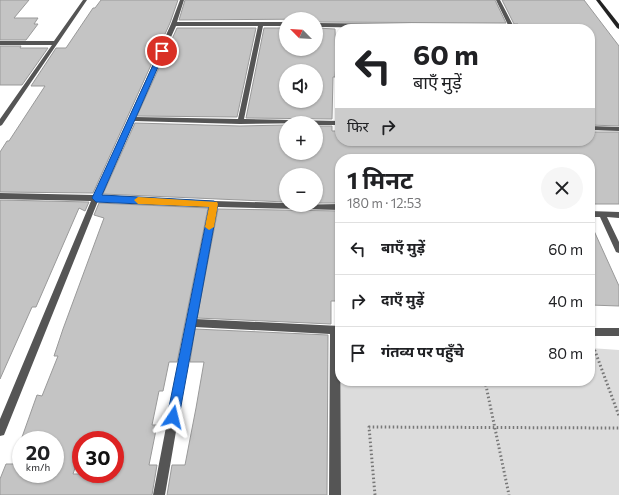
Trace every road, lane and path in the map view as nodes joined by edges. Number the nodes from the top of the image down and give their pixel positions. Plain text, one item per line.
1 (86, 0) edge
2 (182, 0) edge
3 (498, 0) edge
4 (598, 0) edge
5 (174, 24) junction
6 (261, 24) junction
7 (279, 24) edge
8 (510, 24) edge
9 (323, 25) edge
10 (335, 26) edge
11 (619, 27) edge
12 (0, 43) edge
13 (56, 43) junction
14 (132, 118) junction
15 (240, 122) junction
16 (335, 123) edge
17 (0, 124) edge
18 (595, 128) edge
19 (619, 129) edge
20 (0, 196) edge
21 (96, 198) junction
22 (214, 204) junction
23 (335, 207) edge
24 (595, 214) edge
25 (602, 214) junction
26 (619, 215) edge
27 (619, 250) edge
28 (190, 323) junction
29 (335, 330) edge
30 (595, 332) edge
31 (619, 332) edge
32 (595, 351) edge
33 (337, 386) edge
34 (487, 386) edge
35 (619, 416) edge
36 (495, 427) junction
37 (619, 428) edge
38 (0, 432) edge
39 (159, 495) edge
40 (335, 495) edge
41 (375, 495) edge
42 (509, 495) edge

1 - 13 street
2 - 5 street
3 - 8 street
4 - 11 street
5 - 6 street
5 - 14 street
6 - 7 street
6 - 15 street
9 - 10 street
12 - 13 street
13 - 17 street
14 - 15 street
14 - 21 street
15 - 16 street
18 - 19 street
20 - 21 street
21 - 22 street
21 - 38 street
22 - 23 street
22 - 28 street
24 - 25 street
25 - 26 street
25 - 27 street
28 - 29 street
28 - 39 street
30 - 31 street
32 - 35 path
33 - 40 street
34 - 36 path
36 - 37 path
36 - 41 path
36 - 42 path

